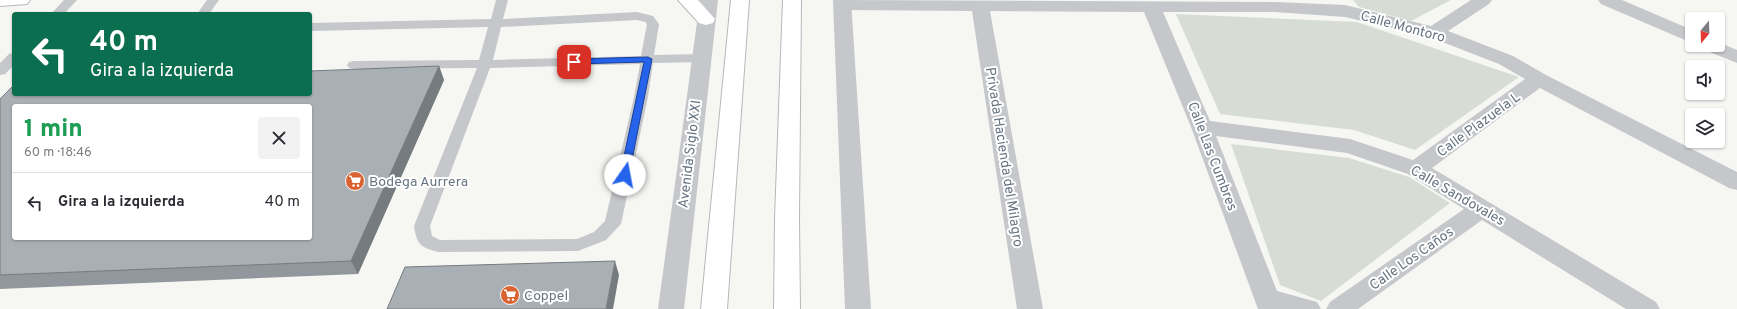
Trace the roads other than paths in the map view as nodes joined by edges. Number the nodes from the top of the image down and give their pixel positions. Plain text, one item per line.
1 (0, 0) edge
2 (21, 0) edge
3 (71, 0) edge
4 (213, 0) edge
5 (502, 0) edge
6 (687, 0) edge
7 (740, 0) edge
8 (792, 0) edge
9 (1483, 0) edge
10 (1607, 0) edge
11 (842, 2) edge
12 (980, 6) junction
13 (1151, 6) junction
14 (1342, 6) edge
15 (708, 9) edge
16 (59, 12) edge
17 (204, 12) edge
18 (496, 23) junction
19 (312, 27) edge
20 (1434, 32) junction
21 (1685, 35) edge
22 (1725, 52) edge
23 (1737, 57) edge
24 (701, 58) junction
25 (12, 59) edge
26 (648, 59) junction
27 (484, 64) junction
28 (354, 65) dead end
29 (0, 71) edge
30 (1539, 79) junction
31 (1202, 127) junction
32 (1416, 169) junction
33 (1737, 182) edge
34 (1482, 208) junction
35 (1268, 303) edge
36 (671, 309) edge
37 (714, 309) edge
38 (787, 309) edge
39 (858, 309) edge
40 (1030, 309) edge
41 (1308, 309) edge
42 (1339, 309) edge
43 (1647, 309) edge

1 - 2 main road
3 - 16 lane
4 - 17 lane
5 - 18 lane
6 - 15 main road
7 - 37 main road
8 - 38 main road
9 - 20 street
10 - 21 street
11 - 12 street, Calle Montoro
11 - 39 street
12 - 13 street, Calle Montoro
12 - 40 street, Privada Hacienda del Milagro
13 - 14 street, Calle Montoro
13 - 31 street, Calle Las Cumbres
14 - 20 street, Calle Montoro
15 - 24 street, Avenida Siglo XXI
18 - 19 lane
18 - 26 lane
18 - 27 lane
20 - 30 street, Calle Montoro
22 - 23 street
24 - 26 lane
24 - 36 street, Avenida Siglo XXI
25 - 29 lane
26 - 27 lane
26 - 27 lane
27 - 28 lane
30 - 32 street, Calle Plazuela L
30 - 33 street, Calle Montoro
31 - 32 street, Calle Sandovales
31 - 35 street, Calle Las Cumbres
32 - 34 street, Calle Sandovales
34 - 42 street, Calle Los Caños
34 - 43 street, Calle Sandovales
35 - 41 street

